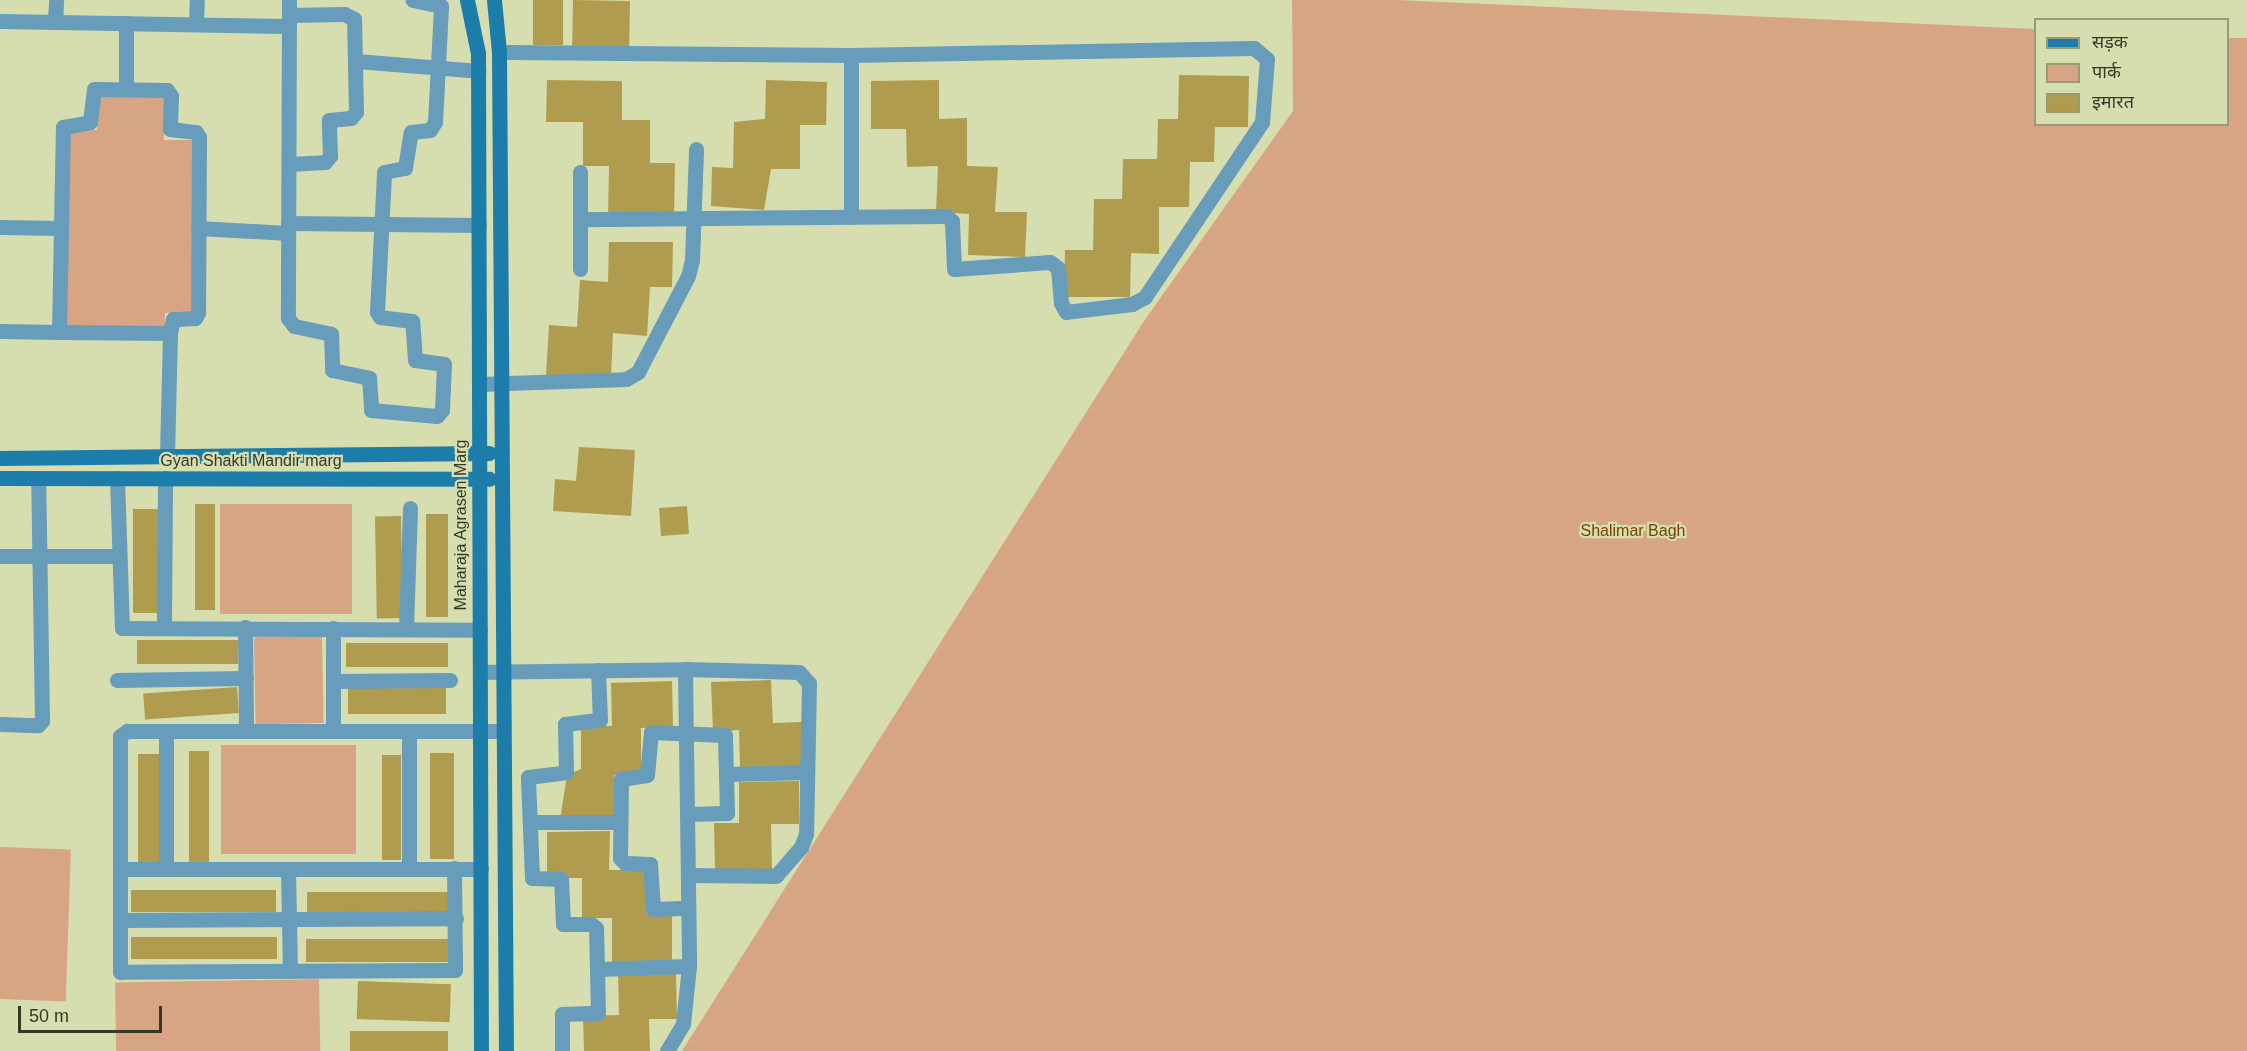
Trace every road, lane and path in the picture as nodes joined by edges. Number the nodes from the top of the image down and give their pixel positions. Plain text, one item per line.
1 (56, 0) edge
2 (197, 0) edge
3 (413, 0) edge
4 (467, 0) edge
5 (494, 0) edge
6 (289, 14) edge
7 (0, 21) edge
8 (55, 22) junction
9 (126, 23) junction
10 (196, 24) junction
11 (499, 52) junction
12 (851, 55) junction
13 (356, 61) junction
14 (438, 68) junction
15 (479, 71) junction
16 (126, 88) junction
17 (696, 149) dead end
18 (288, 164) junction
19 (580, 172) dead end
20 (693, 217) junction
21 (851, 217) junction
22 (580, 219) junction
23 (381, 224) junction
24 (479, 225) junction
25 (0, 227) edge
26 (60, 228) junction
27 (198, 228) junction
28 (288, 228) junction
29 (580, 269) dead end
30 (0, 331) edge
31 (59, 332) junction
32 (170, 333) junction
33 (479, 384) junction
34 (502, 384) junction
35 (479, 453) junction
36 (501, 453) junction
37 (167, 456) junction
38 (0, 458) edge
39 (0, 478) edge
40 (38, 478) junction
41 (117, 478) junction
42 (165, 478) junction
43 (479, 479) junction
44 (501, 479) junction
45 (410, 508) dead end
46 (0, 556) edge
47 (40, 556) junction
48 (118, 556) junction
49 (164, 627) junction
50 (245, 627) junction
51 (333, 628) junction
52 (406, 629) junction
53 (480, 630) junction
54 (685, 669) junction
55 (598, 670) junction
56 (480, 672) junction
57 (503, 672) junction
58 (246, 678) junction
59 (117, 680) dead end
60 (450, 680) dead end
61 (333, 681) junction
62 (0, 724) edge
63 (166, 731) junction
64 (246, 731) junction
65 (333, 731) junction
66 (409, 731) junction
67 (480, 731) junction
68 (503, 731) junction
69 (686, 733) junction
70 (807, 772) junction
71 (726, 774) junction
72 (687, 814) junction
73 (530, 822) junction
74 (620, 822) junction
75 (409, 868) junction
76 (454, 868) junction
77 (481, 868) junction
78 (120, 869) junction
79 (166, 869) junction
80 (288, 869) junction
81 (688, 875) junction
82 (688, 908) junction
83 (456, 918) junction
84 (289, 919) junction
85 (120, 920) junction
86 (689, 966) junction
87 (597, 969) junction
88 (290, 971) junction
89 (481, 1051) edge
90 (506, 1051) edge
91 (562, 1051) edge
92 (667, 1051) edge

1 - 8 street
2 - 10 street
3 - 14 street
4 - 15 street, Maharaja Agrasen Marg
5 - 11 street
6 - 10 street
6 - 13 street
6 - 18 street
7 - 8 street
8 - 9 street
9 - 10 street
9 - 16 street
11 - 12 street
11 - 34 street
12 - 21 street
12 - 21 street
13 - 14 street
13 - 18 street
14 - 15 street
14 - 23 street
15 - 24 street, Maharaja Agrasen Marg
16 - 26 street
16 - 27 street
17 - 20 street
18 - 28 street
19 - 22 street
20 - 21 street
20 - 22 street
20 - 34 street
22 - 29 street
23 - 24 street
23 - 28 street
23 - 28 street
24 - 33 street, Maharaja Agrasen Marg
25 - 26 street
26 - 31 street
27 - 28 street
27 - 32 street
30 - 31 street
31 - 32 street
32 - 37 street
33 - 34 street
33 - 35 street, Maharaja Agrasen Marg
34 - 36 street
35 - 36 street, Gyan Shakti Mandir marg
35 - 37 street, Gyan Shakti Mandir marg
35 - 43 street, Maharaja Agrasen Marg
36 - 44 street
37 - 38 street, Gyan Shakti Mandir marg
39 - 40 street, Gyan Shakti Mandir marg
40 - 41 street, Gyan Shakti Mandir marg
40 - 47 street
41 - 42 street, Gyan Shakti Mandir marg
41 - 48 street
42 - 43 street, Gyan Shakti Mandir marg
42 - 49 street
43 - 44 street, Gyan Shakti Mandir marg
43 - 53 street, Maharaja Agrasen Marg
44 - 57 street
45 - 52 street
46 - 47 street
47 - 48 street
47 - 62 street
48 - 49 street
49 - 50 street
50 - 51 street
50 - 58 street
51 - 52 street
51 - 61 street
52 - 53 street
53 - 56 street, Maharaja Agrasen Marg
54 - 55 street
54 - 69 street
54 - 70 street
55 - 57 street
55 - 73 street
56 - 57 street
56 - 67 street, Maharaja Agrasen Marg
57 - 68 street
58 - 59 street
58 - 64 street
60 - 61 street
61 - 65 street
63 - 64 street
63 - 78 street
63 - 79 street
64 - 65 street
65 - 66 street
66 - 67 street
66 - 75 street
67 - 68 street
67 - 77 street, Maharaja Agrasen Marg
68 - 90 street
69 - 71 street
69 - 72 street
69 - 74 street
70 - 71 street
70 - 81 street
71 - 72 street
72 - 81 street
73 - 74 street
73 - 87 street
74 - 82 street
75 - 76 street
75 - 80 street
76 - 77 street
76 - 83 street
77 - 89 street, Maharaja Agrasen Marg
78 - 79 street
78 - 85 street
79 - 80 street
80 - 84 street
81 - 82 street
82 - 86 street
83 - 84 street
83 - 88 street
84 - 85 street
84 - 88 street
85 - 88 street
86 - 87 street
86 - 92 street
87 - 91 street

